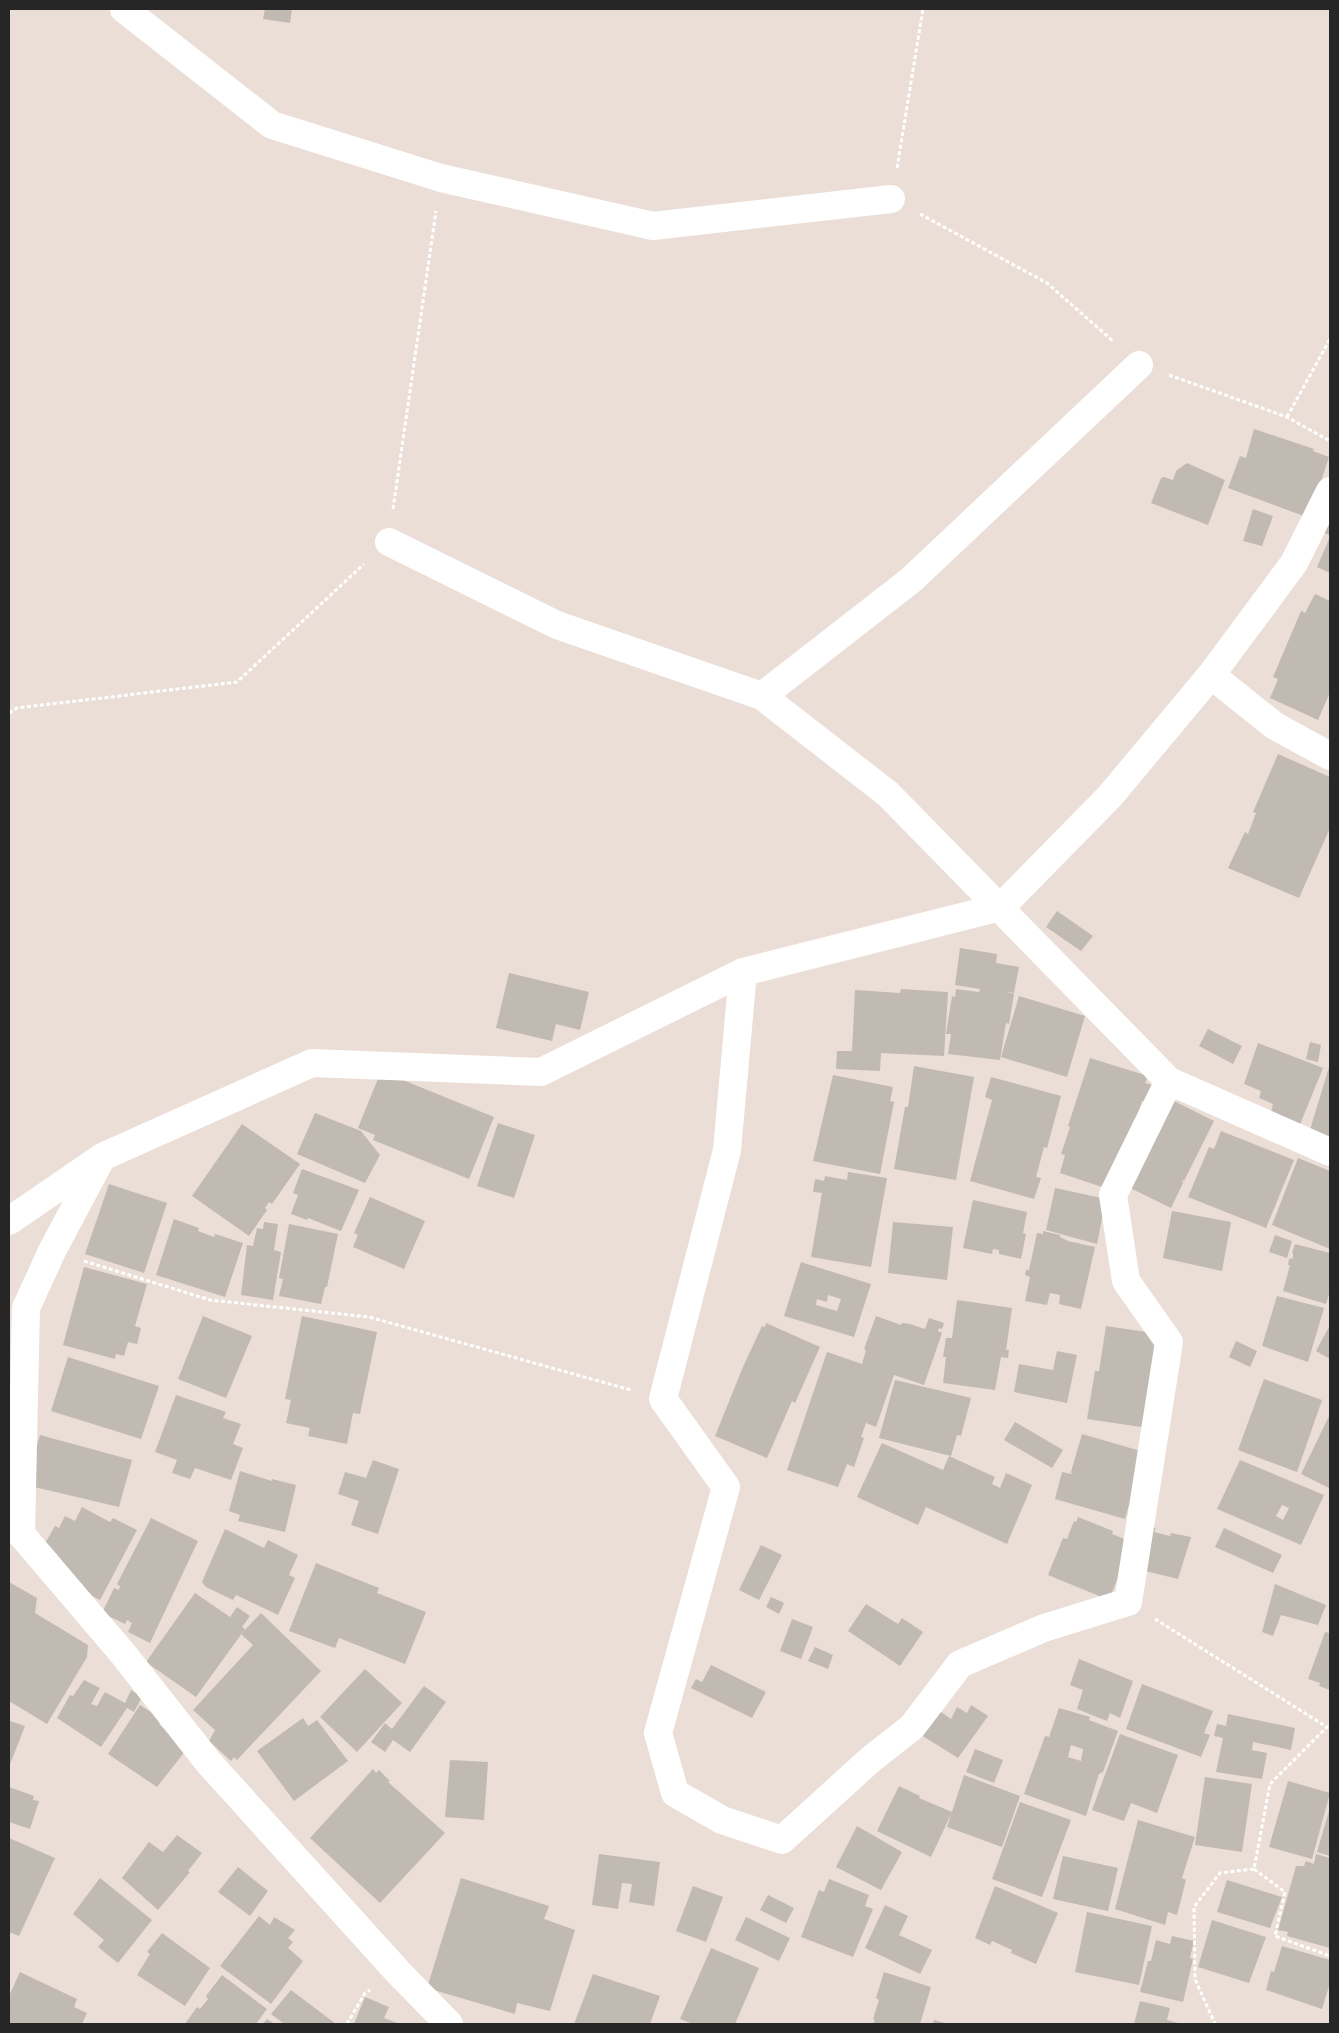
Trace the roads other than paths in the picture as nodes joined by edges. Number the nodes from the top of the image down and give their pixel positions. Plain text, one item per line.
1 (124, 9) edge
2 (891, 199) road end
3 (1140, 365) road end
4 (1330, 491) edge
5 (389, 542) road end
6 (1210, 674) junction
7 (762, 696) junction
8 (1330, 756) edge
9 (1001, 908) junction
10 (743, 972) junction
11 (1169, 1081) junction
12 (1330, 1152) edge
13 (102, 1157) junction
14 (9, 1221) edge
15 (449, 2024) edge

1 - 2 street
3 - 7 street
4 - 6 street
5 - 7 street
6 - 8 street
6 - 9 street
7 - 9 street
9 - 10 street
9 - 11 street
10 - 11 street
10 - 13 street
11 - 12 street
13 - 14 street
13 - 15 street

